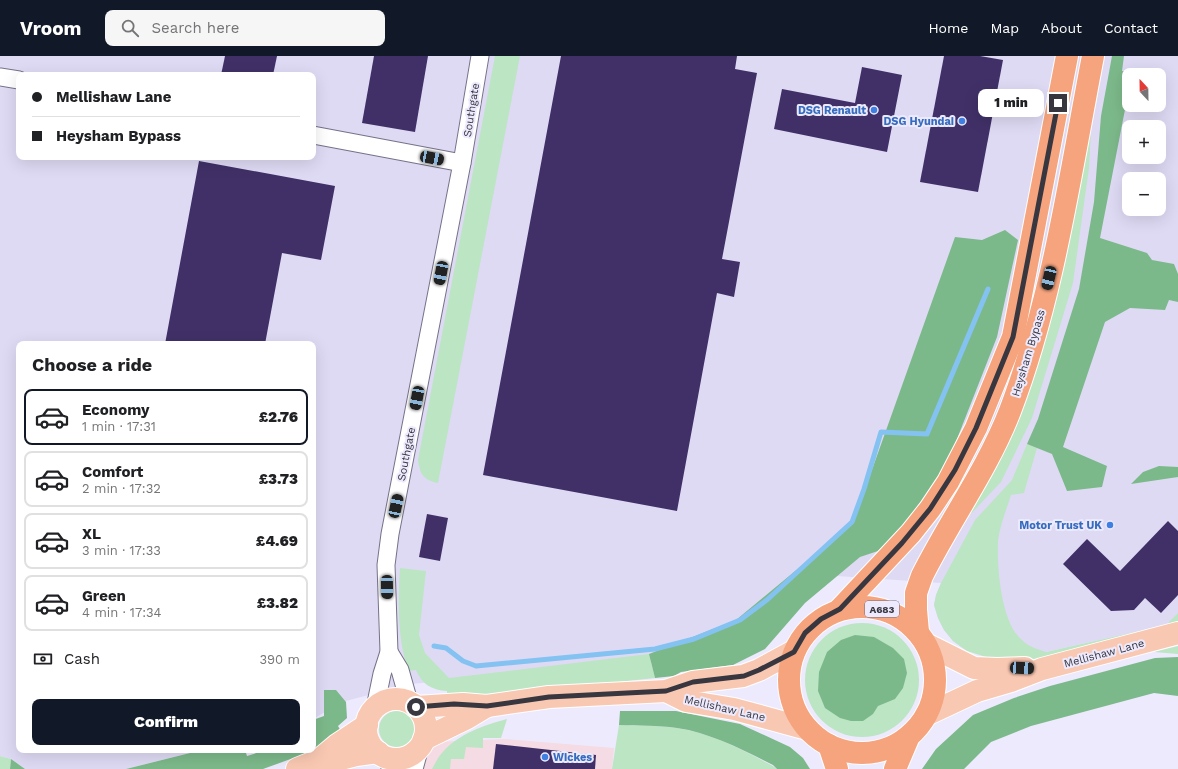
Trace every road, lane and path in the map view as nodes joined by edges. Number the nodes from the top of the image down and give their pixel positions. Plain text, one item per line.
1 (480, 56) edge
2 (1067, 56) edge
3 (1093, 56) edge
4 (0, 76) edge
5 (16, 79) edge
6 (316, 136) edge
7 (462, 163) junction
8 (840, 609) junction
9 (1174, 633) edge
10 (922, 638) junction
11 (389, 652) junction
12 (794, 652) junction
13 (1042, 669) junction
14 (666, 691) junction
15 (412, 705) junction
16 (487, 706) junction
17 (926, 715) junction
18 (371, 717) junction
19 (807, 729) junction
20 (909, 736) junction
21 (422, 743) junction
22 (829, 745) junction
23 (319, 760) junction
24 (385, 760) edge
25 (297, 769) edge
26 (414, 769) edge
27 (837, 769) edge
28 (895, 769) edge

1 - 7 street, Southgate
2 - 8 highway, Heysham Bypass / A683
3 - 10 highway, Heysham Bypass / A683
4 - 5 street
6 - 7 street
7 - 11 street, Southgate
8 - 10 highway, A683
8 - 12 highway, A683
9 - 13 main road, Mellishaw Lane
10 - 13 main road, Mellishaw Lane
10 - 17 highway, A683
11 - 15 street, Southgate
11 - 18 street, Southgate
12 - 14 main road, Mellishaw Lane
12 - 19 highway, A683
13 - 17 main road, Mellishaw Lane
14 - 16 main road, Mellishaw Lane
14 - 19 main road, Mellishaw Lane
15 - 16 main road, Mellishaw Lane
15 - 18 main road
15 - 21 main road
16 - 21 main road, Mellishaw Lane
17 - 20 highway, A683
18 - 23 main road
18 - 24 main road
19 - 22 highway, A683
20 - 22 highway, A683
20 - 28 highway, A683
21 - 24 main road
21 - 26 street
22 - 27 highway
23 - 24 main road
23 - 25 main road

